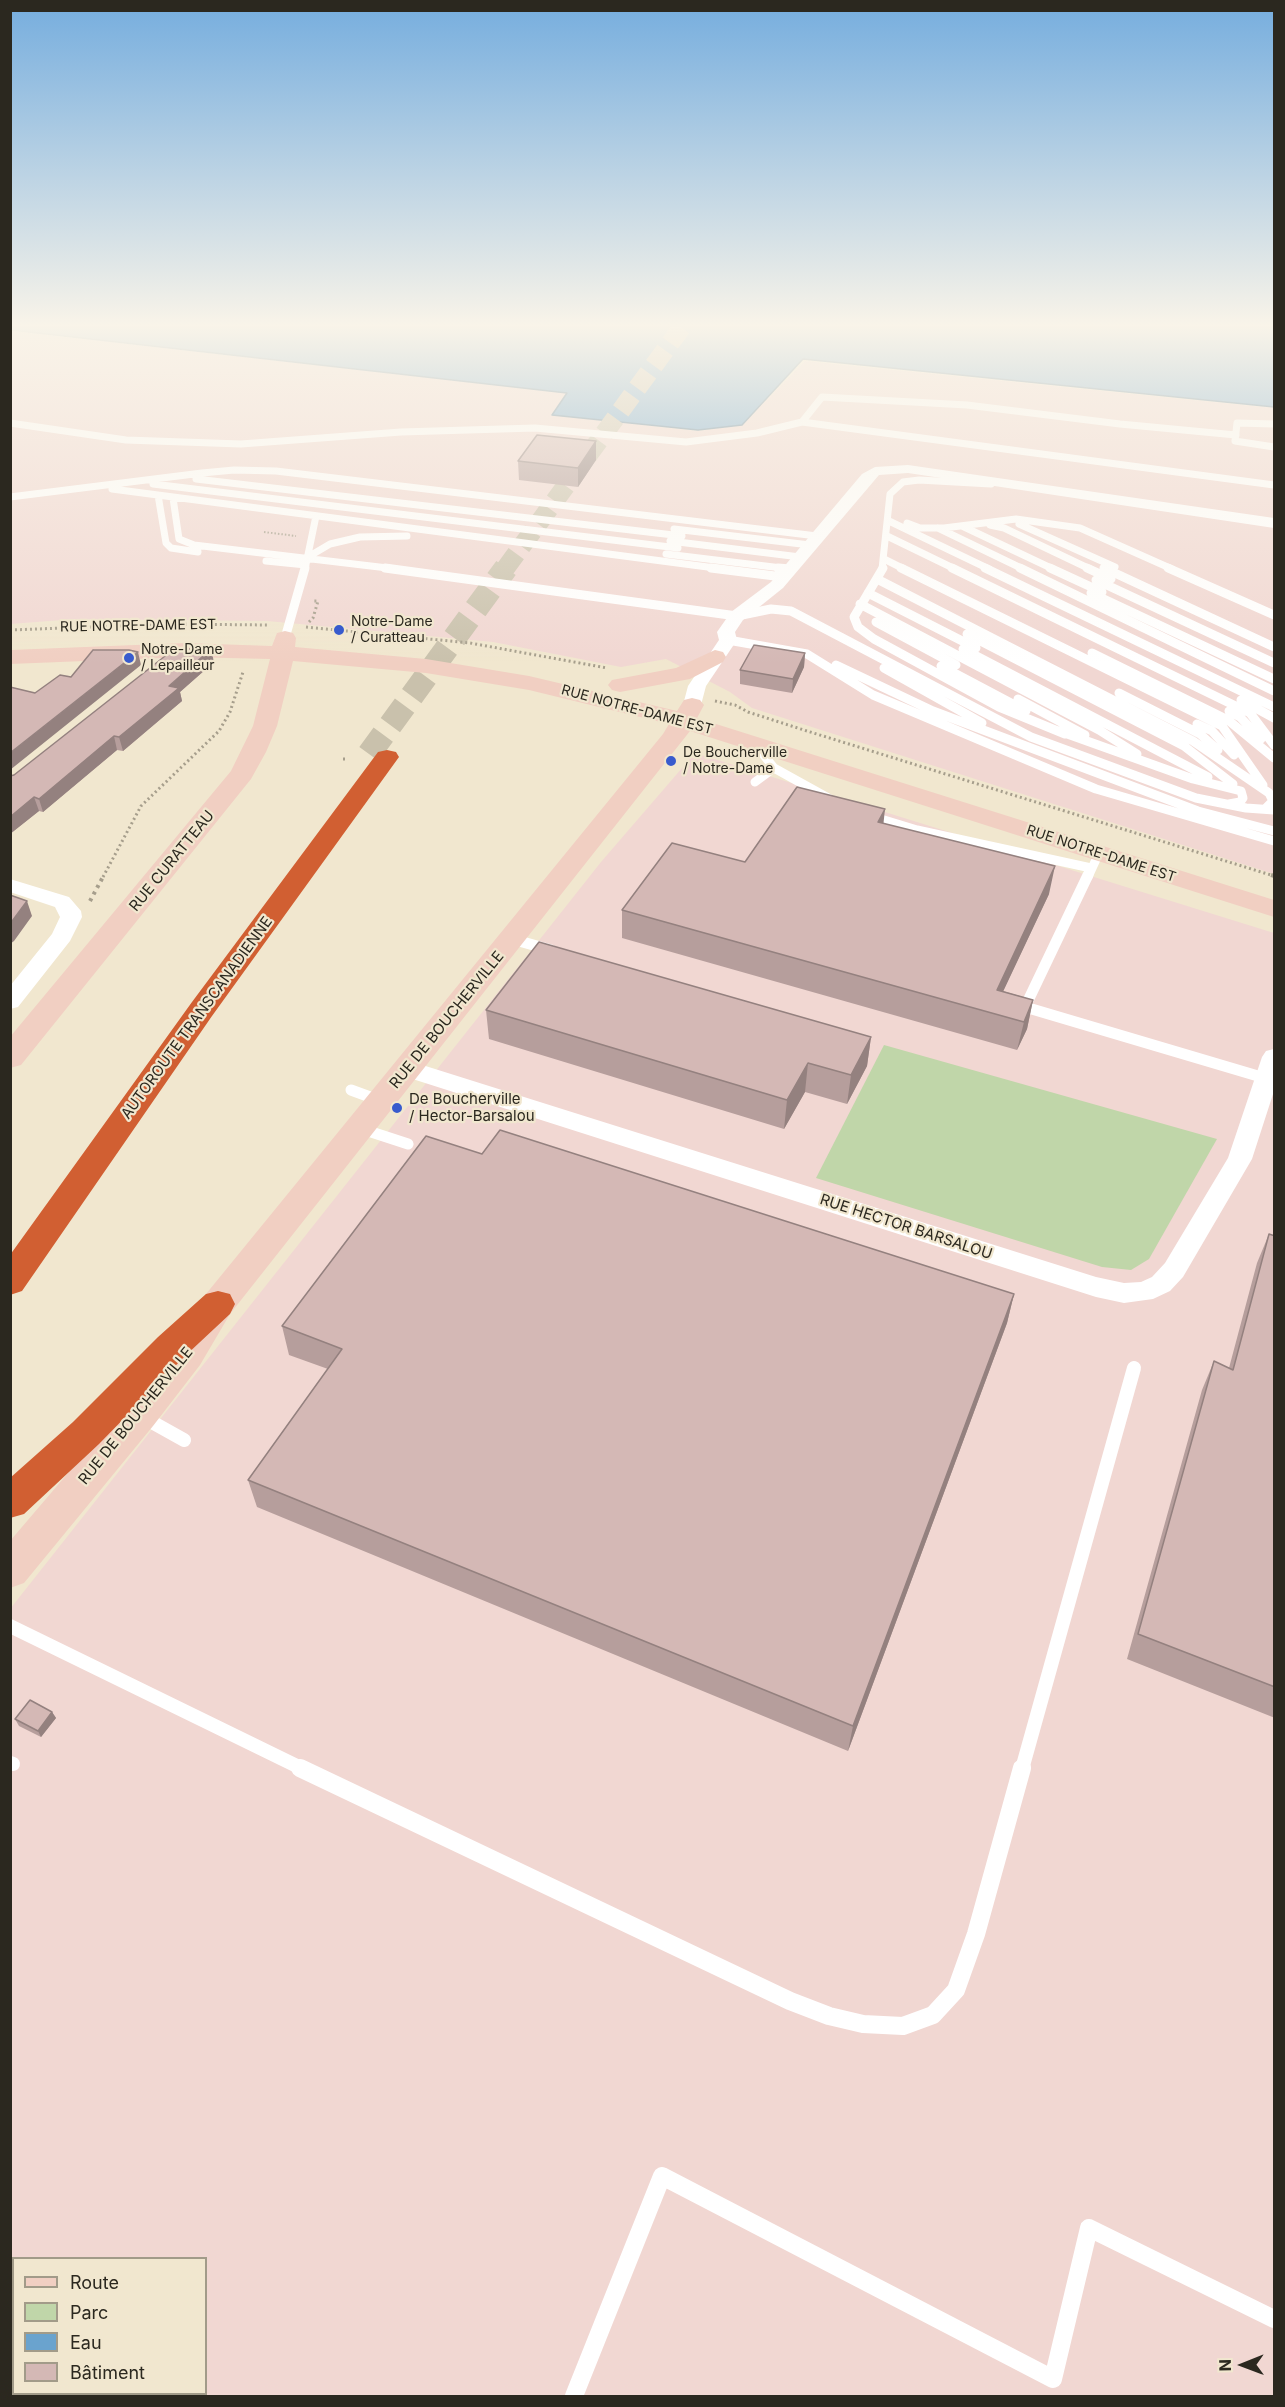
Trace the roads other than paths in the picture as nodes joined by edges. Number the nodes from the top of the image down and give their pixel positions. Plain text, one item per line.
1 (121, 439) edge
2 (303, 439) edge
3 (653, 439) edge
4 (707, 439) edge
5 (934, 439) edge
6 (1235, 439) edge
7 (1275, 447) edge
8 (202, 473) junction
9 (176, 476) junction
10 (154, 480) junction
11 (135, 482) junction
12 (117, 484) junction
13 (1275, 484) edge
14 (1021, 486) junction
15 (98, 488) junction
16 (158, 495) junction
17 (10, 497) edge
18 (173, 498) junction
19 (890, 511) junction
20 (316, 516) junction
21 (1016, 519) junction
22 (1002, 520) junction
23 (986, 522) junction
24 (1275, 523) edge
25 (971, 524) junction
26 (962, 526) junction
27 (951, 527) junction
28 (920, 528) junction
29 (938, 528) junction
30 (799, 558) junction
31 (307, 561) junction
32 (876, 571) junction
33 (792, 611) junction
34 (1275, 615) edge
35 (737, 616) junction
36 (1275, 624) edge
37 (289, 639) junction
38 (1275, 640) edge
39 (10, 644) edge
40 (1275, 647) edge
41 (722, 649) junction
42 (185, 650) junction
43 (807, 654) junction
44 (10, 657) edge
45 (1275, 657) edge
46 (1275, 663) edge
47 (148, 671) edge
48 (1275, 672) edge
49 (615, 677) junction
50 (1275, 679) edge
51 (1275, 691) edge
52 (1275, 698) edge
53 (1275, 707) edge
54 (688, 713) junction
55 (1275, 718) edge
56 (755, 744) junction
57 (1275, 745) edge
58 (1275, 752) edge
59 (1118, 753) junction
60 (1050, 755) junction
61 (1275, 758) edge
62 (1158, 767) junction
63 (774, 768) junction
64 (755, 782) dead end
65 (1220, 783) junction
66 (1241, 791) junction
67 (1269, 793) junction
68 (837, 802) edge
69 (1227, 804) junction
70 (1270, 809) edge
71 (862, 812) edge
72 (1275, 817) edge
73 (1275, 831) edge
74 (1275, 841) edge
75 (1095, 860) junction
76 (10, 885) edge
77 (1275, 886) edge
78 (1275, 909) edge
79 (512, 939) junction
80 (562, 954) edge
81 (10, 1002) edge
82 (10, 1058) edge
83 (1271, 1068) edge
84 (408, 1069) junction
85 (351, 1090) dead end
86 (382, 1101) junction
87 (360, 1128) junction
88 (408, 1144) dead end
89 (10, 1243) edge
90 (10, 1282) edge
91 (218, 1304) junction
92 (1134, 1368) dead end
93 (140, 1415) junction
94 (184, 1440) dead end
95 (10, 1502) edge
96 (10, 1571) edge
97 (10, 1626) edge
98 (1275, 2319) edge
99 (574, 2397) edge

1 - 2 lane
3 - 4 lane
5 - 13 lane
6 - 7 lane
8 - 9 lane
8 - 30 lane
8 - 30 lane
9 - 10 lane
9 - 30 lane
10 - 11 lane
10 - 30 lane
11 - 12 lane
11 - 30 lane
12 - 15 lane
12 - 30 lane
14 - 19 lane
14 - 24 street
14 - 30 street
15 - 16 lane
15 - 17 lane
16 - 18 lane
16 - 31 lane
18 - 20 lane
18 - 31 lane
19 - 28 lane
19 - 32 lane
20 - 30 lane
20 - 31 lane
21 - 22 lane
21 - 34 lane
21 - 36 lane
22 - 23 lane
22 - 38 lane
23 - 25 lane
23 - 40 lane
25 - 26 lane
25 - 45 lane
26 - 27 lane
26 - 46 lane
26 - 48 lane
27 - 29 lane
27 - 50 lane
28 - 29 lane
28 - 52 lane
29 - 51 lane
30 - 31 lane
30 - 35 street
31 - 35 lane
31 - 37 lane
32 - 53 lane
32 - 55 lane
32 - 57 lane
32 - 58 lane
32 - 59 lane
32 - 59 lane
32 - 61 lane
32 - 62 lane
32 - 65 lane
32 - 66 lane
32 - 67 lane
32 - 67 lane
33 - 35 lane
33 - 60 lane
33 - 69 lane
35 - 41 street, RUE DE BOUCHERVILLE
37 - 39 main road, RUE NOTRE-DAME EST
37 - 42 main road, RUE NOTRE-DAME EST
37 - 49 main road, RUE NOTRE-DAME EST
37 - 54 main road, RUE NOTRE-DAME EST
37 - 82 main road, RUE CURATTEAU
41 - 43 lane
41 - 49 main road
41 - 54 street, RUE DE BOUCHERVILLE
42 - 44 main road, RUE NOTRE-DAME EST
42 - 47 street
43 - 60 lane
43 - 74 lane
49 - 54 main road, RUE NOTRE-DAME EST
54 - 56 main road, RUE NOTRE-DAME EST
54 - 77 main road, RUE NOTRE-DAME EST
54 - 79 main road, RUE DE BOUCHERVILLE
56 - 63 lane
56 - 75 main road, RUE NOTRE-DAME EST
59 - 62 lane
60 - 73 lane
62 - 65 lane
63 - 64 lane
63 - 68 lane
65 - 66 lane
66 - 69 lane
67 - 70 lane
69 - 70 lane
69 - 72 lane
71 - 75 lane
75 - 78 main road, RUE NOTRE-DAME EST
75 - 83 lane
76 - 81 street
79 - 80 lane
79 - 84 main road, RUE DE BOUCHERVILLE
83 - 84 street, RUE HECTOR BARSALOU
84 - 86 main road, RUE DE BOUCHERVILLE
85 - 86 lane
86 - 87 main road, RUE DE BOUCHERVILLE
87 - 88 lane
87 - 91 main road, RUE DE BOUCHERVILLE
89 - 90 highway, AUTOROUTE TRANSCANADIENNE
91 - 93 main road, RUE DE BOUCHERVILLE
91 - 95 highway
92 - 97 lane
93 - 94 lane
93 - 96 main road, RUE DE BOUCHERVILLE
98 - 99 lane

